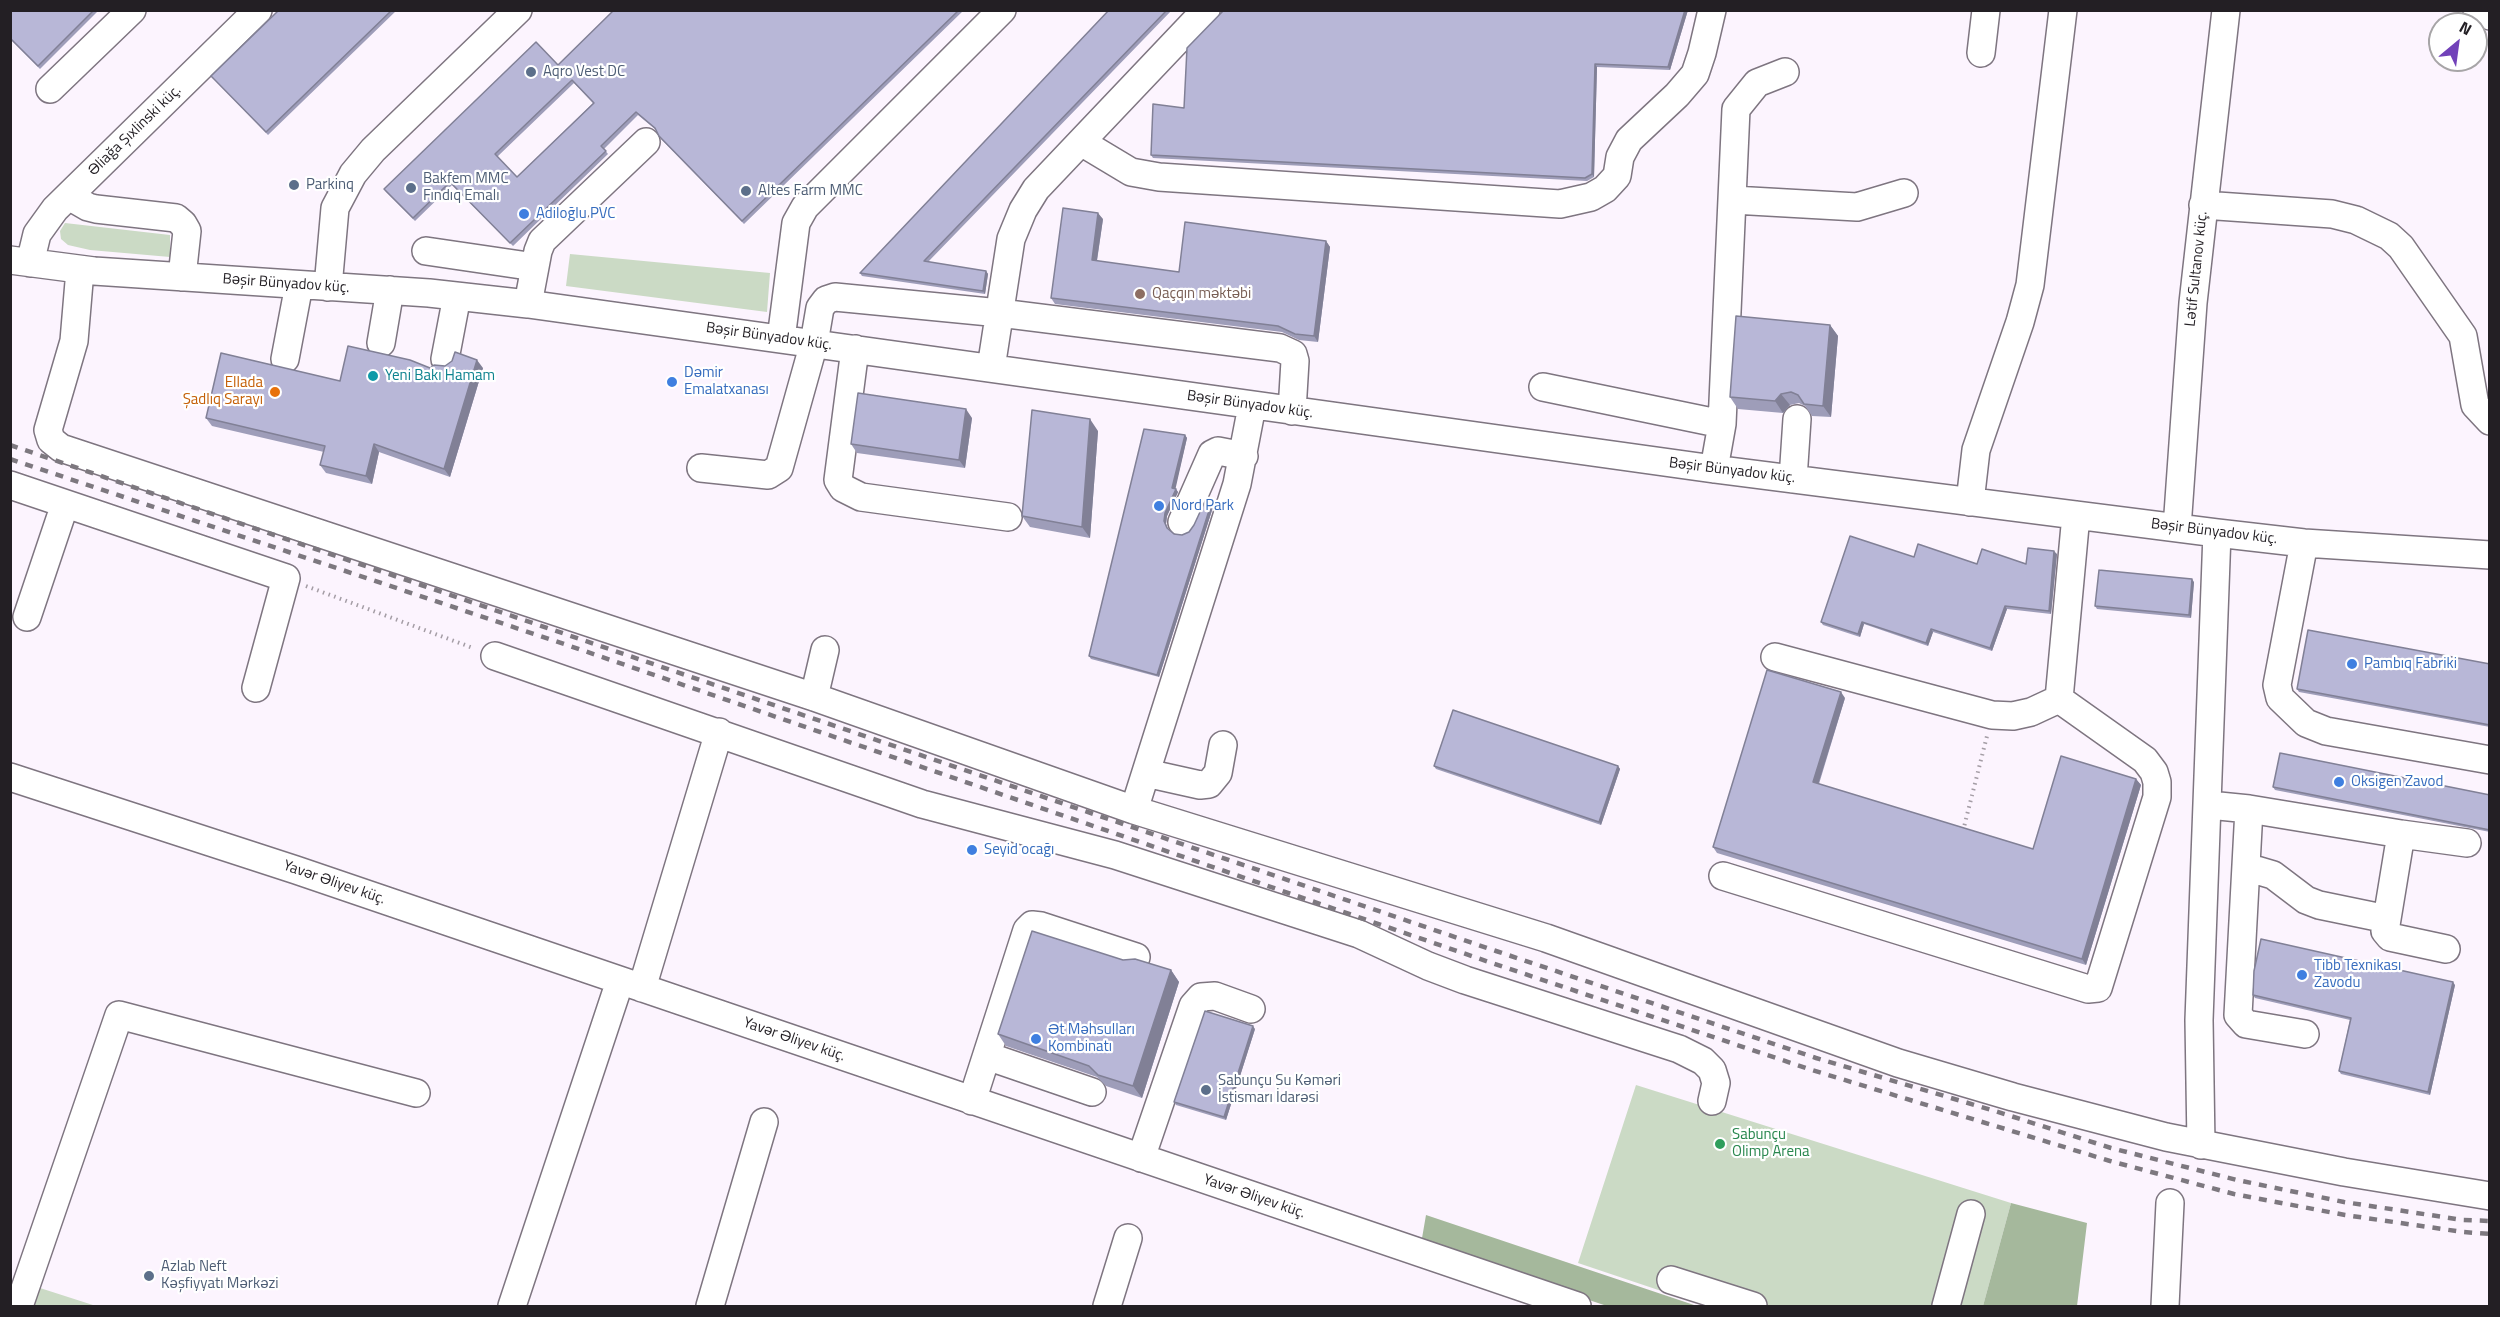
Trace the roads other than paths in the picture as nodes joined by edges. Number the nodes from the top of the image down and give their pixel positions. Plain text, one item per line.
1 (132, 10) edge
2 (258, 10) edge
3 (518, 10) edge
4 (1002, 10) edge
5 (1206, 10) edge
6 (1712, 10) edge
7 (1986, 10) edge
8 (2063, 10) edge
9 (2226, 10) edge
10 (2477, 10) edge
11 (2490, 16) edge
12 (1981, 53) dead end
13 (1785, 72) dead end
14 (50, 89) dead end
15 (646, 142) dead end
16 (1081, 142) junction
17 (1904, 193) dead end
18 (69, 196) junction
19 (1733, 200) junction
20 (2203, 205) junction
21 (426, 251) dead end
22 (20, 261) edge
23 (535, 267) junction
24 (80, 270) junction
25 (182, 277) junction
26 (299, 285) junction
27 (328, 287) junction
28 (390, 290) junction
29 (457, 296) junction
30 (528, 304) junction
31 (1000, 313) junction
32 (781, 339) junction
33 (381, 343) dead end
34 (814, 343) junction
35 (855, 349) junction
36 (445, 359) dead end
37 (285, 360) dead end
38 (991, 368) junction
39 (1543, 387) dead end
40 (1252, 406) junction
41 (1292, 411) junction
42 (1797, 419) dead end
43 (2490, 421) edge
44 (1722, 424) junction
45 (1244, 456) junction
46 (701, 468) dead end
47 (1714, 469) junction
48 (1793, 479) junction
49 (10, 485) edge
50 (1970, 502) junction
51 (65, 504) junction
52 (2076, 515) junction
53 (1008, 517) dead end
54 (1182, 522) dead end
55 (2177, 528) junction
56 (2217, 533) junction
57 (2304, 543) junction
58 (2490, 555) edge
59 (27, 617) dead end
60 (825, 650) dead end
61 (495, 656) road end
62 (1775, 657) dead end
63 (256, 688) dead end
64 (814, 697) junction
65 (2059, 699) junction
66 (718, 732) junction
67 (1223, 745) dead end
68 (2490, 760) edge
69 (1146, 773) junction
70 (10, 777) edge
71 (2209, 805) junction
72 (2249, 809) junction
73 (1134, 810) junction
74 (2401, 834) junction
75 (2467, 843) dead end
76 (2246, 867) junction
77 (1723, 876) dead end
78 (2387, 919) junction
79 (2446, 949) dead end
80 (1136, 957) edge
81 (631, 985) junction
82 (1251, 1009) dead end
83 (2305, 1034) dead end
84 (987, 1056) junction
85 (1092, 1092) edge
86 (416, 1093) dead end
87 (972, 1101) junction
88 (1712, 1101) dead end
89 (764, 1122) dead end
90 (2201, 1145) junction
91 (1141, 1158) junction
92 (2490, 1196) edge
93 (2169, 1203) dead end
94 (1971, 1214) dead end
95 (1128, 1238) dead end
96 (1671, 1280) dead end
97 (19, 1306) edge
98 (512, 1306) edge
99 (710, 1306) edge
100 (1107, 1306) edge
101 (1576, 1306) edge
102 (1753, 1306) edge
103 (1946, 1306) edge
104 (2165, 1306) edge

1 - 14 street
2 - 18 street, Əliağa Şıxlinski küç.
3 - 27 street
4 - 32 street
5 - 16 street
6 - 16 street
7 - 12 street
8 - 50 street
9 - 20 street, Lətif Sultanov küç.
10 - 11 street
13 - 19 street
15 - 23 street
16 - 31 street
17 - 19 street
18 - 22 street, Əliağa Şıxlinski küç.
18 - 25 street
19 - 44 street
20 - 43 street
20 - 55 street, Lətif Sultanov küç.
21 - 23 street
22 - 24 street, Bəşir Bünyadov küç.
23 - 30 street
24 - 25 street, Bəşir Bünyadov küç.
24 - 64 street
25 - 26 street, Bəşir Bünyadov küç.
26 - 27 street, Bəşir Bünyadov küç.
26 - 37 street
27 - 28 street, Bəşir Bünyadov küç.
28 - 29 street, Bəşir Bünyadov küç.
28 - 33 street
29 - 30 street, Bəşir Bünyadov küç.
29 - 36 street
30 - 32 street, Bəşir Bünyadov küç.
31 - 34 street
31 - 38 street
31 - 41 street
32 - 34 street, Bəşir Bünyadov küç.
34 - 35 street, Bəşir Bünyadov küç.
34 - 46 street
35 - 38 street, Bəşir Bünyadov küç.
35 - 53 street
38 - 40 street, Bəşir Bünyadov küç.
39 - 44 street
40 - 41 street, Bəşir Bünyadov küç.
40 - 45 street
41 - 47 street, Bəşir Bünyadov küç.
42 - 48 street
44 - 47 street
45 - 54 street
45 - 69 street
47 - 48 street, Bəşir Bünyadov küç.
48 - 50 street, Bəşir Bünyadov küç.
49 - 51 street
50 - 52 street, Bəşir Bünyadov küç.
51 - 59 street
51 - 63 street
52 - 55 street, Bəşir Bünyadov küç.
52 - 65 street
55 - 56 street, Bəşir Bünyadov küç.
56 - 57 street, Bəşir Bünyadov küç.
56 - 71 street
57 - 58 street, Bəşir Bünyadov küç.
57 - 68 street
60 - 64 street
61 - 66 street
62 - 65 street
64 - 73 street
65 - 77 street
66 - 81 street
66 - 88 street
67 - 69 street
69 - 73 street
70 - 81 street, Yavər Əliyev küç.
71 - 72 street
71 - 90 street
72 - 74 street
72 - 76 street
73 - 90 street
74 - 75 street
74 - 78 street
76 - 78 street
76 - 83 street
78 - 79 street
80 - 84 street
81 - 87 street, Yavər Əliyev küç.
81 - 98 street
82 - 91 street
84 - 85 street
84 - 87 street
86 - 97 street
87 - 91 street, Yavər Əliyev küç.
89 - 99 street
90 - 92 street
91 - 101 street, Yavər Əliyev küç.
93 - 104 street
94 - 103 street
95 - 100 street
96 - 102 street

